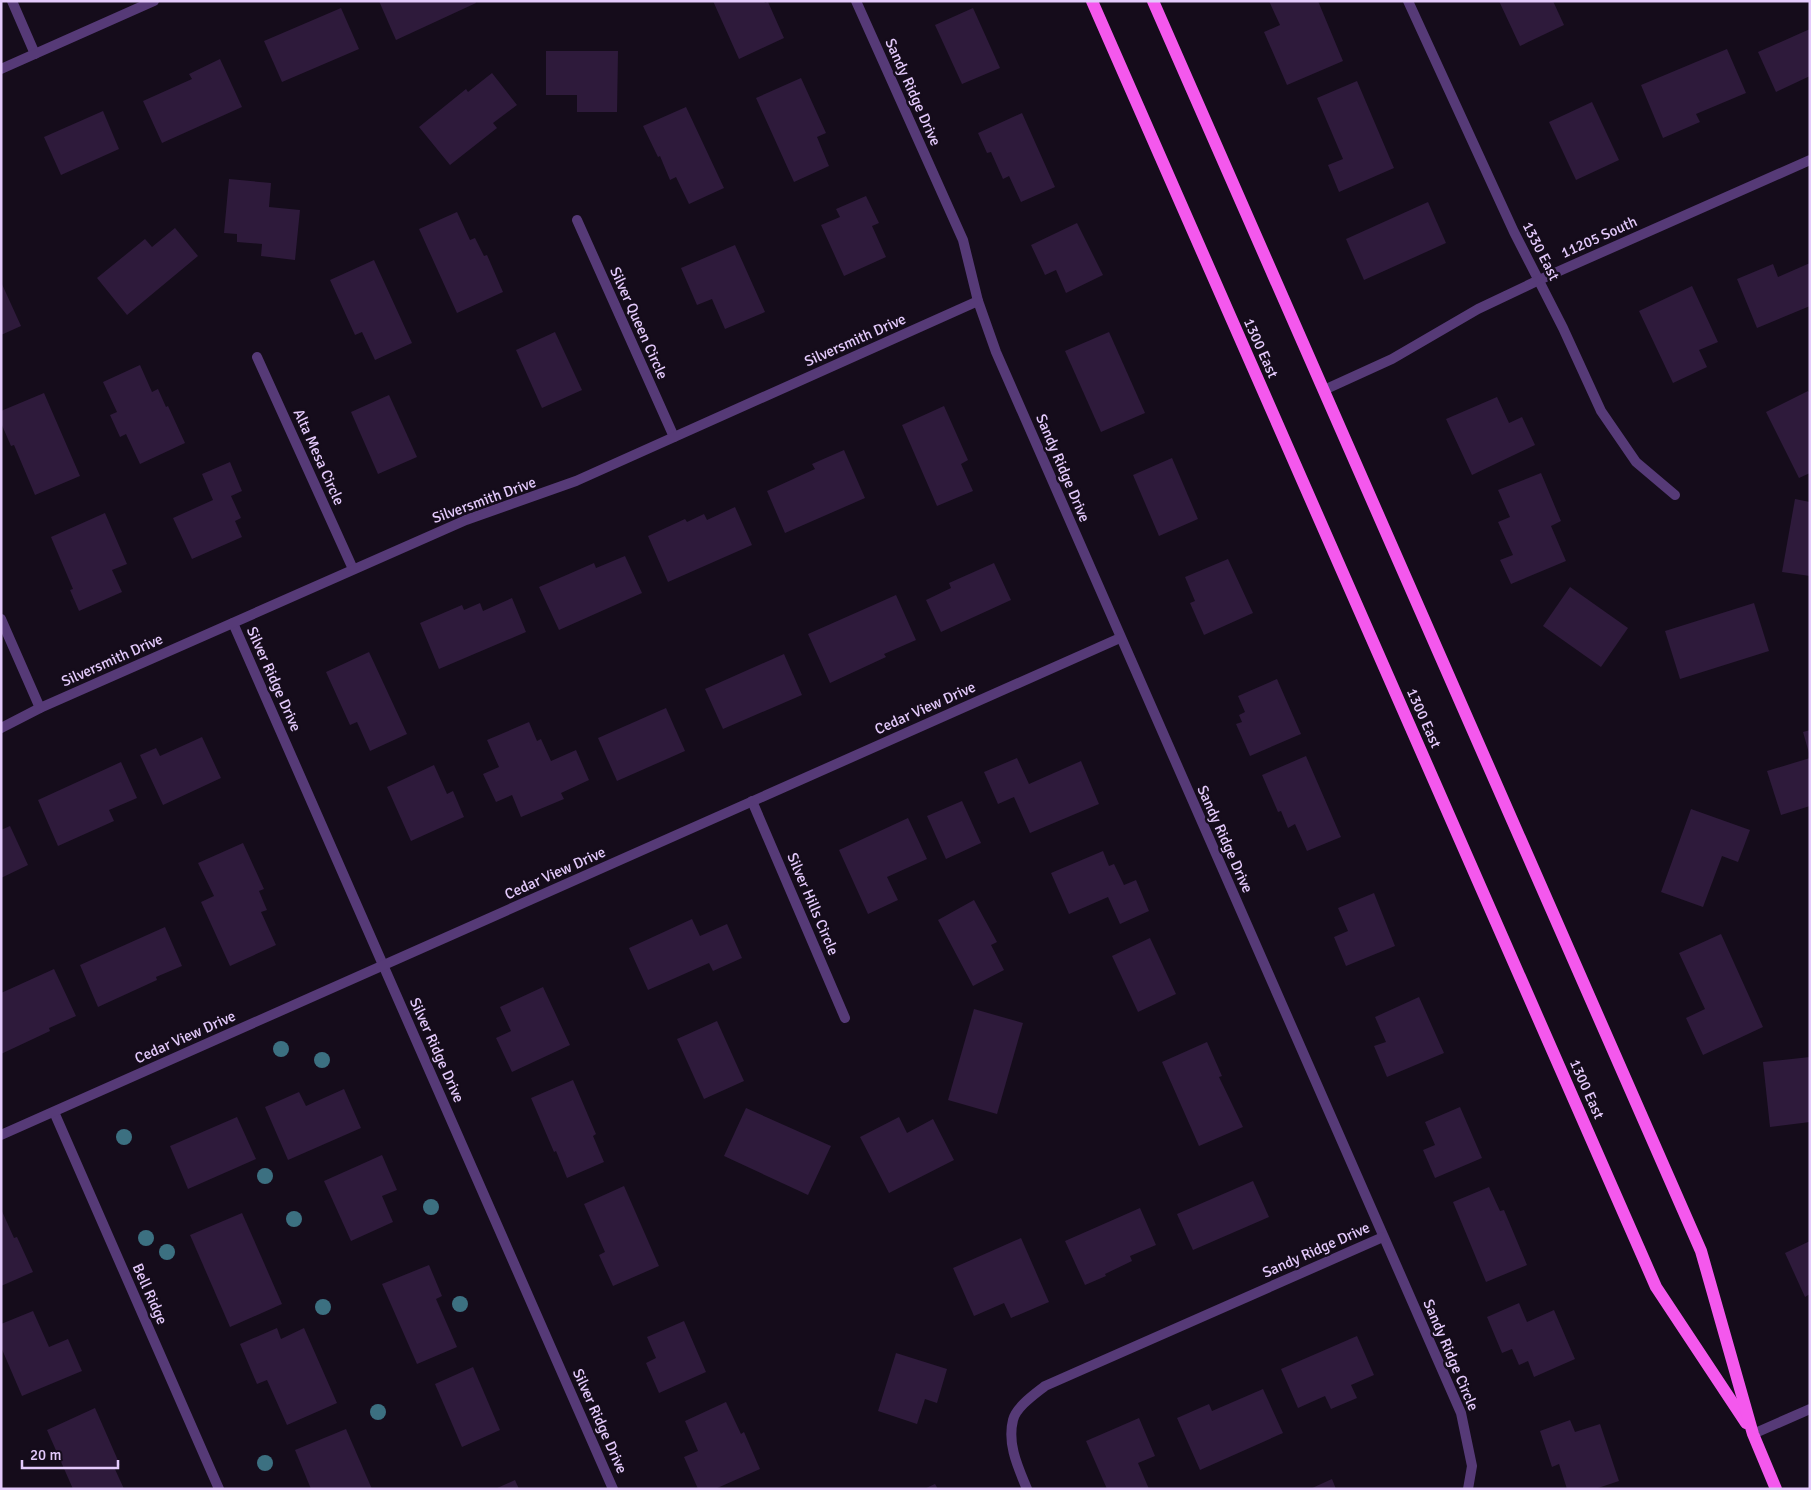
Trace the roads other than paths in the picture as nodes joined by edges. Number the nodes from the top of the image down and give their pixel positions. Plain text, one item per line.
1 (12, 1) edge
2 (154, 1) edge
3 (856, 1) edge
4 (1092, 1) edge
5 (1153, 1) edge
6 (1408, 1) edge
7 (35, 54) junction
8 (1, 69) edge
9 (1810, 160) edge
10 (577, 220) dead end
11 (1539, 280) junction
12 (978, 301) junction
13 (257, 357) dead end
14 (1324, 390) junction
15 (674, 437) junction
16 (1675, 495) dead end
17 (354, 569) junction
18 (1, 619) edge
19 (233, 623) junction
20 (1120, 638) junction
21 (40, 708) junction
22 (1, 728) edge
23 (752, 801) junction
24 (384, 966) junction
25 (845, 1018) dead end
26 (54, 1112) junction
27 (1, 1135) edge
28 (1383, 1237) junction
29 (1810, 1409) edge
30 (1753, 1434) junction
31 (219, 1489) edge
32 (613, 1489) edge
33 (1027, 1489) edge
34 (1468, 1489) edge
35 (1776, 1489) edge

1 - 7 street
2 - 7 street
3 - 12 street, Sandy Ridge Drive
4 - 30 main road, 1300 East
5 - 14 main road, 1300 East
6 - 11 street, 1330 East
7 - 8 street
9 - 11 street, 11205 South
10 - 15 street, Silver Queen Circle
11 - 14 street, 11205 South
11 - 16 street, 1330 East
12 - 15 street, Silversmith Drive
12 - 20 street, Sandy Ridge Drive
13 - 17 street, Alta Mesa Circle
14 - 30 main road, 1300 East
15 - 17 street, Silversmith Drive
17 - 19 street, Silversmith Drive
18 - 21 street
19 - 21 street, Silversmith Drive
19 - 24 street, Silver Ridge Drive
20 - 23 street, Cedar View Drive
20 - 28 street, Sandy Ridge Drive
21 - 22 street, Silversmith Drive
23 - 24 street, Cedar View Drive
23 - 25 street, Silver Hills Circle
24 - 26 street, Cedar View Drive
24 - 32 street, Silver Ridge Drive
26 - 27 street, Cedar View Drive
26 - 31 street, Bell Ridge
28 - 33 street, Sandy Ridge Drive
28 - 34 street, Sandy Ridge Circle
29 - 30 street
30 - 35 main road, 1300 East

